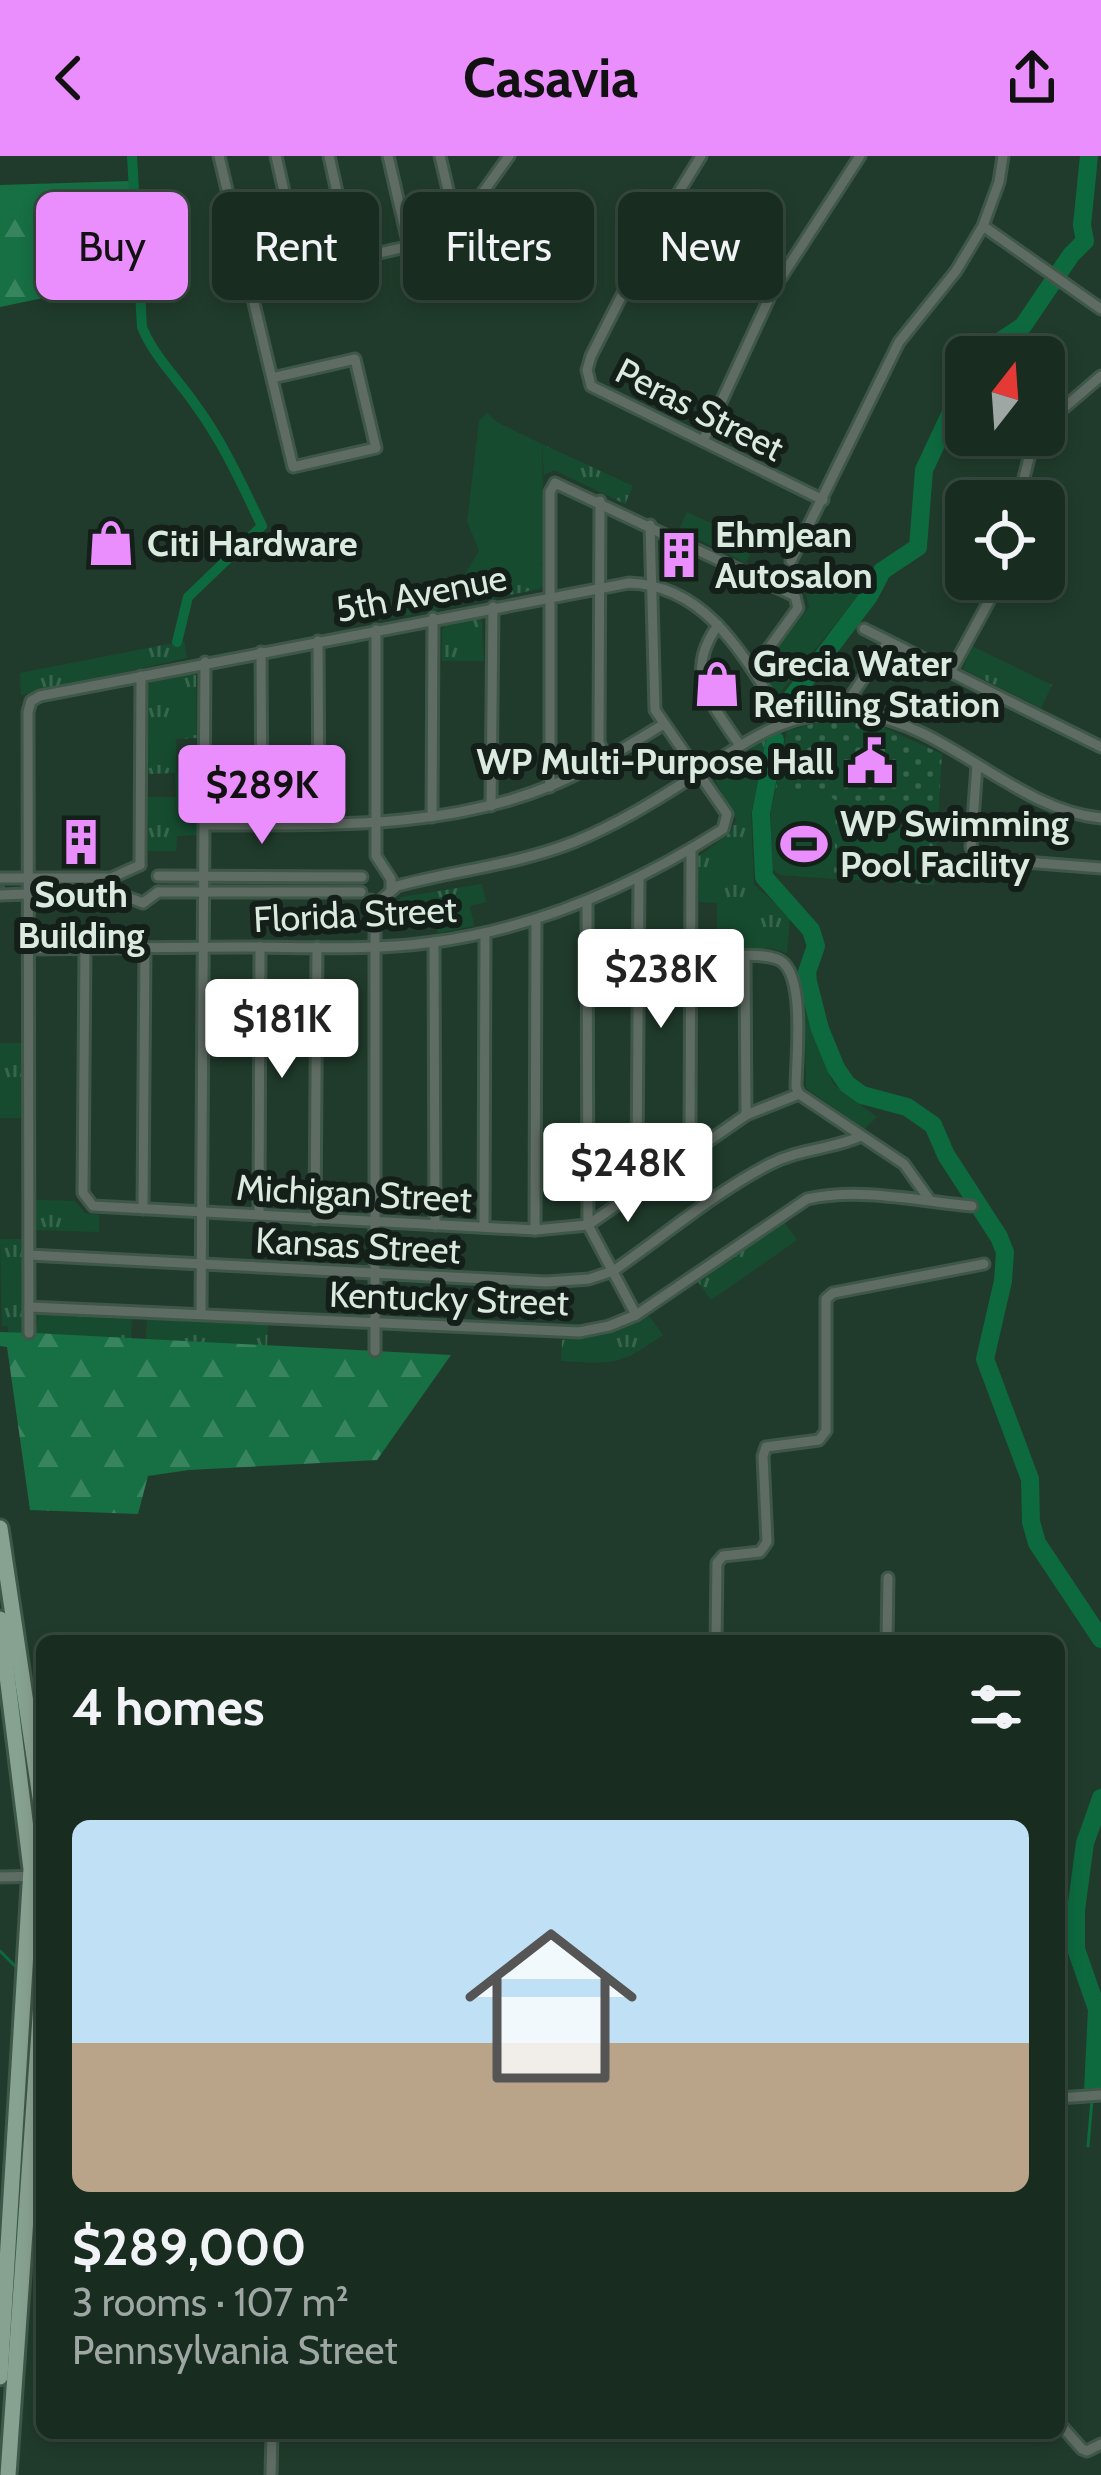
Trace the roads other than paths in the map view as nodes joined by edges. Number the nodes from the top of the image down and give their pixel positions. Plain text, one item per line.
1 (219, 156) edge
2 (276, 156) edge
3 (329, 156) edge
4 (388, 156) edge
5 (440, 156) edge
6 (509, 156) edge
7 (701, 156) edge
8 (860, 156) edge
9 (1003, 156) edge
10 (500, 161) edge
11 (228, 192) edge
12 (284, 192) edge
13 (337, 192) edge
14 (448, 192) edge
15 (480, 192) edge
16 (403, 220) edge
17 (982, 226) junction
18 (253, 300) edge
19 (1101, 309) edge
20 (1101, 376) edge
21 (272, 378) junction
22 (1092, 387) junction
23 (1101, 399) edge
24 (1065, 408) edge
25 (703, 441) junction
26 (823, 500) junction
27 (599, 501) junction
28 (650, 525) junction
29 (791, 561) dead end
30 (650, 583) junction
31 (599, 585) junction
32 (549, 596) junction
33 (990, 600) edge
34 (493, 608) junction
35 (433, 618) junction
36 (718, 625) junction
37 (864, 629) dead end
38 (376, 630) junction
39 (317, 641) junction
40 (888, 642) junction
41 (260, 652) junction
42 (205, 662) junction
43 (753, 670) junction
44 (950, 673) junction
45 (141, 676) junction
46 (773, 702) dead end
47 (839, 714) junction
48 (664, 724) junction
49 (739, 744) junction
50 (1101, 747) edge
51 (605, 758) junction
52 (977, 765) junction
53 (699, 773) junction
54 (550, 787) junction
55 (491, 806) junction
56 (433, 817) junction
57 (1101, 818) edge
58 (376, 823) junction
59 (262, 824) junction
60 (319, 824) junction
61 (204, 825) junction
62 (691, 850) junction
63 (140, 865) junction
64 (1101, 868) edge
65 (125, 874) junction
66 (158, 876) junction
67 (379, 877) junction
68 (0, 878) edge
69 (639, 878) junction
70 (30, 879) junction
71 (204, 884) junction
72 (30, 892) junction
73 (158, 892) junction
74 (3, 893) edge
75 (126, 896) junction
76 (371, 897) junction
77 (587, 901) junction
78 (536, 919) junction
79 (485, 933) junction
80 (434, 942) junction
81 (145, 947) junction
82 (204, 947) junction
83 (260, 947) junction
84 (317, 947) junction
85 (376, 947) junction
86 (86, 948) junction
87 (30, 949) junction
88 (690, 958) junction
89 (745, 958) junction
90 (799, 1094) junction
91 (746, 1115) junction
92 (861, 1136) junction
93 (696, 1153) junction
94 (643, 1189) junction
95 (929, 1199) junction
96 (972, 1206) dead end
97 (143, 1209) junction
98 (202, 1212) junction
99 (259, 1215) junction
100 (315, 1219) junction
101 (375, 1222) junction
102 (435, 1225) junction
103 (588, 1225) junction
104 (484, 1227) junction
105 (536, 1230) junction
106 (29, 1255) junction
107 (202, 1264) junction
108 (984, 1264) dead end
109 (613, 1271) junction
110 (375, 1273) junction
111 (29, 1306) junction
112 (201, 1313) junction
113 (636, 1316) junction
114 (375, 1323) junction
115 (29, 1333) dead end
116 (375, 1351) dead end
117 (0, 1528) edge
118 (888, 1578) dead end
119 (0, 1619) edge
120 (716, 1635) edge
121 (887, 1635) edge
122 (8, 1654) edge
123 (14, 1722) edge
124 (36, 1810) edge
125 (36, 1876) edge
126 (0, 1877) edge
127 (36, 2081) edge
128 (1101, 2095) edge
129 (1065, 2098) edge
130 (29, 2118) edge
131 (10, 2261) edge
132 (0, 2377) edge
133 (1065, 2430) edge
134 (272, 2439) edge
135 (1101, 2444) edge
136 (8, 2475) edge
137 (272, 2475) edge

1 - 11 street
2 - 12 street
3 - 13 street
4 - 16 street
5 - 14 street
6 - 10 street
7 - 25 street, Peras Street
8 - 25 street
9 - 17 street
10 - 15 street
17 - 19 street
17 - 26 street
18 - 21 street
20 - 22 street
21 - 21 street
22 - 23 street
22 - 24 street
25 - 26 street, Peras Street
26 - 29 street
27 - 28 street
27 - 31 street
27 - 32 street
28 - 30 street
28 - 43 street
30 - 31 street, 5th Avenue
30 - 36 street
30 - 48 street
31 - 32 street, 5th Avenue
31 - 51 street
32 - 34 street, 5th Avenue
32 - 54 street
33 - 44 street
34 - 35 street, 5th Avenue
34 - 55 street
35 - 38 street, 5th Avenue
35 - 56 street
36 - 43 street
36 - 49 street
37 - 40 street
38 - 39 street, 5th Avenue
38 - 58 street
39 - 41 street, 5th Avenue
39 - 60 street
40 - 44 street
40 - 47 street
41 - 42 street, 5th Avenue
41 - 59 street
42 - 45 street, 5th Avenue
42 - 61 street
43 - 46 street
44 - 50 street
45 - 63 street
45 - 70 street, 5th Avenue
47 - 49 street
47 - 52 street
48 - 51 street
48 - 53 street
49 - 53 street
51 - 54 street
52 - 57 street
52 - 64 street
53 - 62 street, Florida Street
53 - 67 street
54 - 55 street
55 - 56 street
56 - 58 street
58 - 60 street
58 - 67 street
59 - 60 street
59 - 61 street
61 - 71 street
62 - 69 street, Florida Street
62 - 88 street
63 - 65 street
63 - 66 street
65 - 70 street
65 - 75 street
66 - 71 street
66 - 73 street
67 - 71 street
67 - 76 street
67 - 76 street
68 - 70 street
69 - 77 street, Florida Street
69 - 94 street
70 - 72 street
71 - 73 street
71 - 76 street
71 - 82 street
72 - 74 street
72 - 75 street
72 - 87 street
73 - 75 street
76 - 85 street
77 - 78 street, Florida Street
77 - 103 street
78 - 79 street, Florida Street
78 - 105 street
79 - 80 street, Florida Street
79 - 104 street
80 - 85 street, Florida Street
80 - 102 street
81 - 82 street, Florida Street
81 - 86 street, Florida Street
81 - 97 street
82 - 83 street, Florida Street
82 - 98 street
83 - 84 street, Florida Street
83 - 99 street
84 - 85 street, Florida Street
84 - 100 street
85 - 101 street
86 - 87 street, Florida Street
86 - 97 street, Michigan Street
87 - 106 street
88 - 89 street
88 - 93 street
89 - 90 street
89 - 91 street
90 - 91 street, Michigan Street
90 - 92 street
91 - 93 street, Michigan Street
92 - 95 street
92 - 109 street, Kansas Street
93 - 94 street, Michigan Street
94 - 103 street, Michigan Street
95 - 96 street, Kentucky Street
95 - 113 street, Kentucky Street
97 - 98 street, Michigan Street
98 - 99 street, Michigan Street
98 - 107 street
99 - 100 street, Michigan Street
100 - 101 street, Michigan Street
101 - 102 street, Michigan Street
101 - 110 street
102 - 104 street, Michigan Street
103 - 105 street, Michigan Street
103 - 109 street
104 - 105 street, Michigan Street
106 - 107 street, Kansas Street
106 - 111 street
107 - 110 street, Kansas Street
107 - 112 street
108 - 120 street
109 - 110 street, Kansas Street
109 - 113 street
110 - 114 street
111 - 112 street, Kentucky Street
111 - 115 street
112 - 114 street, Kentucky Street
113 - 114 street, Kentucky Street
114 - 116 street
117 - 122 main road
118 - 121 street
119 - 122 main road
122 - 123 main road
123 - 124 main road
125 - 126 street
125 - 130 main road
127 - 130 main road
128 - 129 street
130 - 131 main road
131 - 132 main road
131 - 136 main road
133 - 135 street
134 - 137 street

